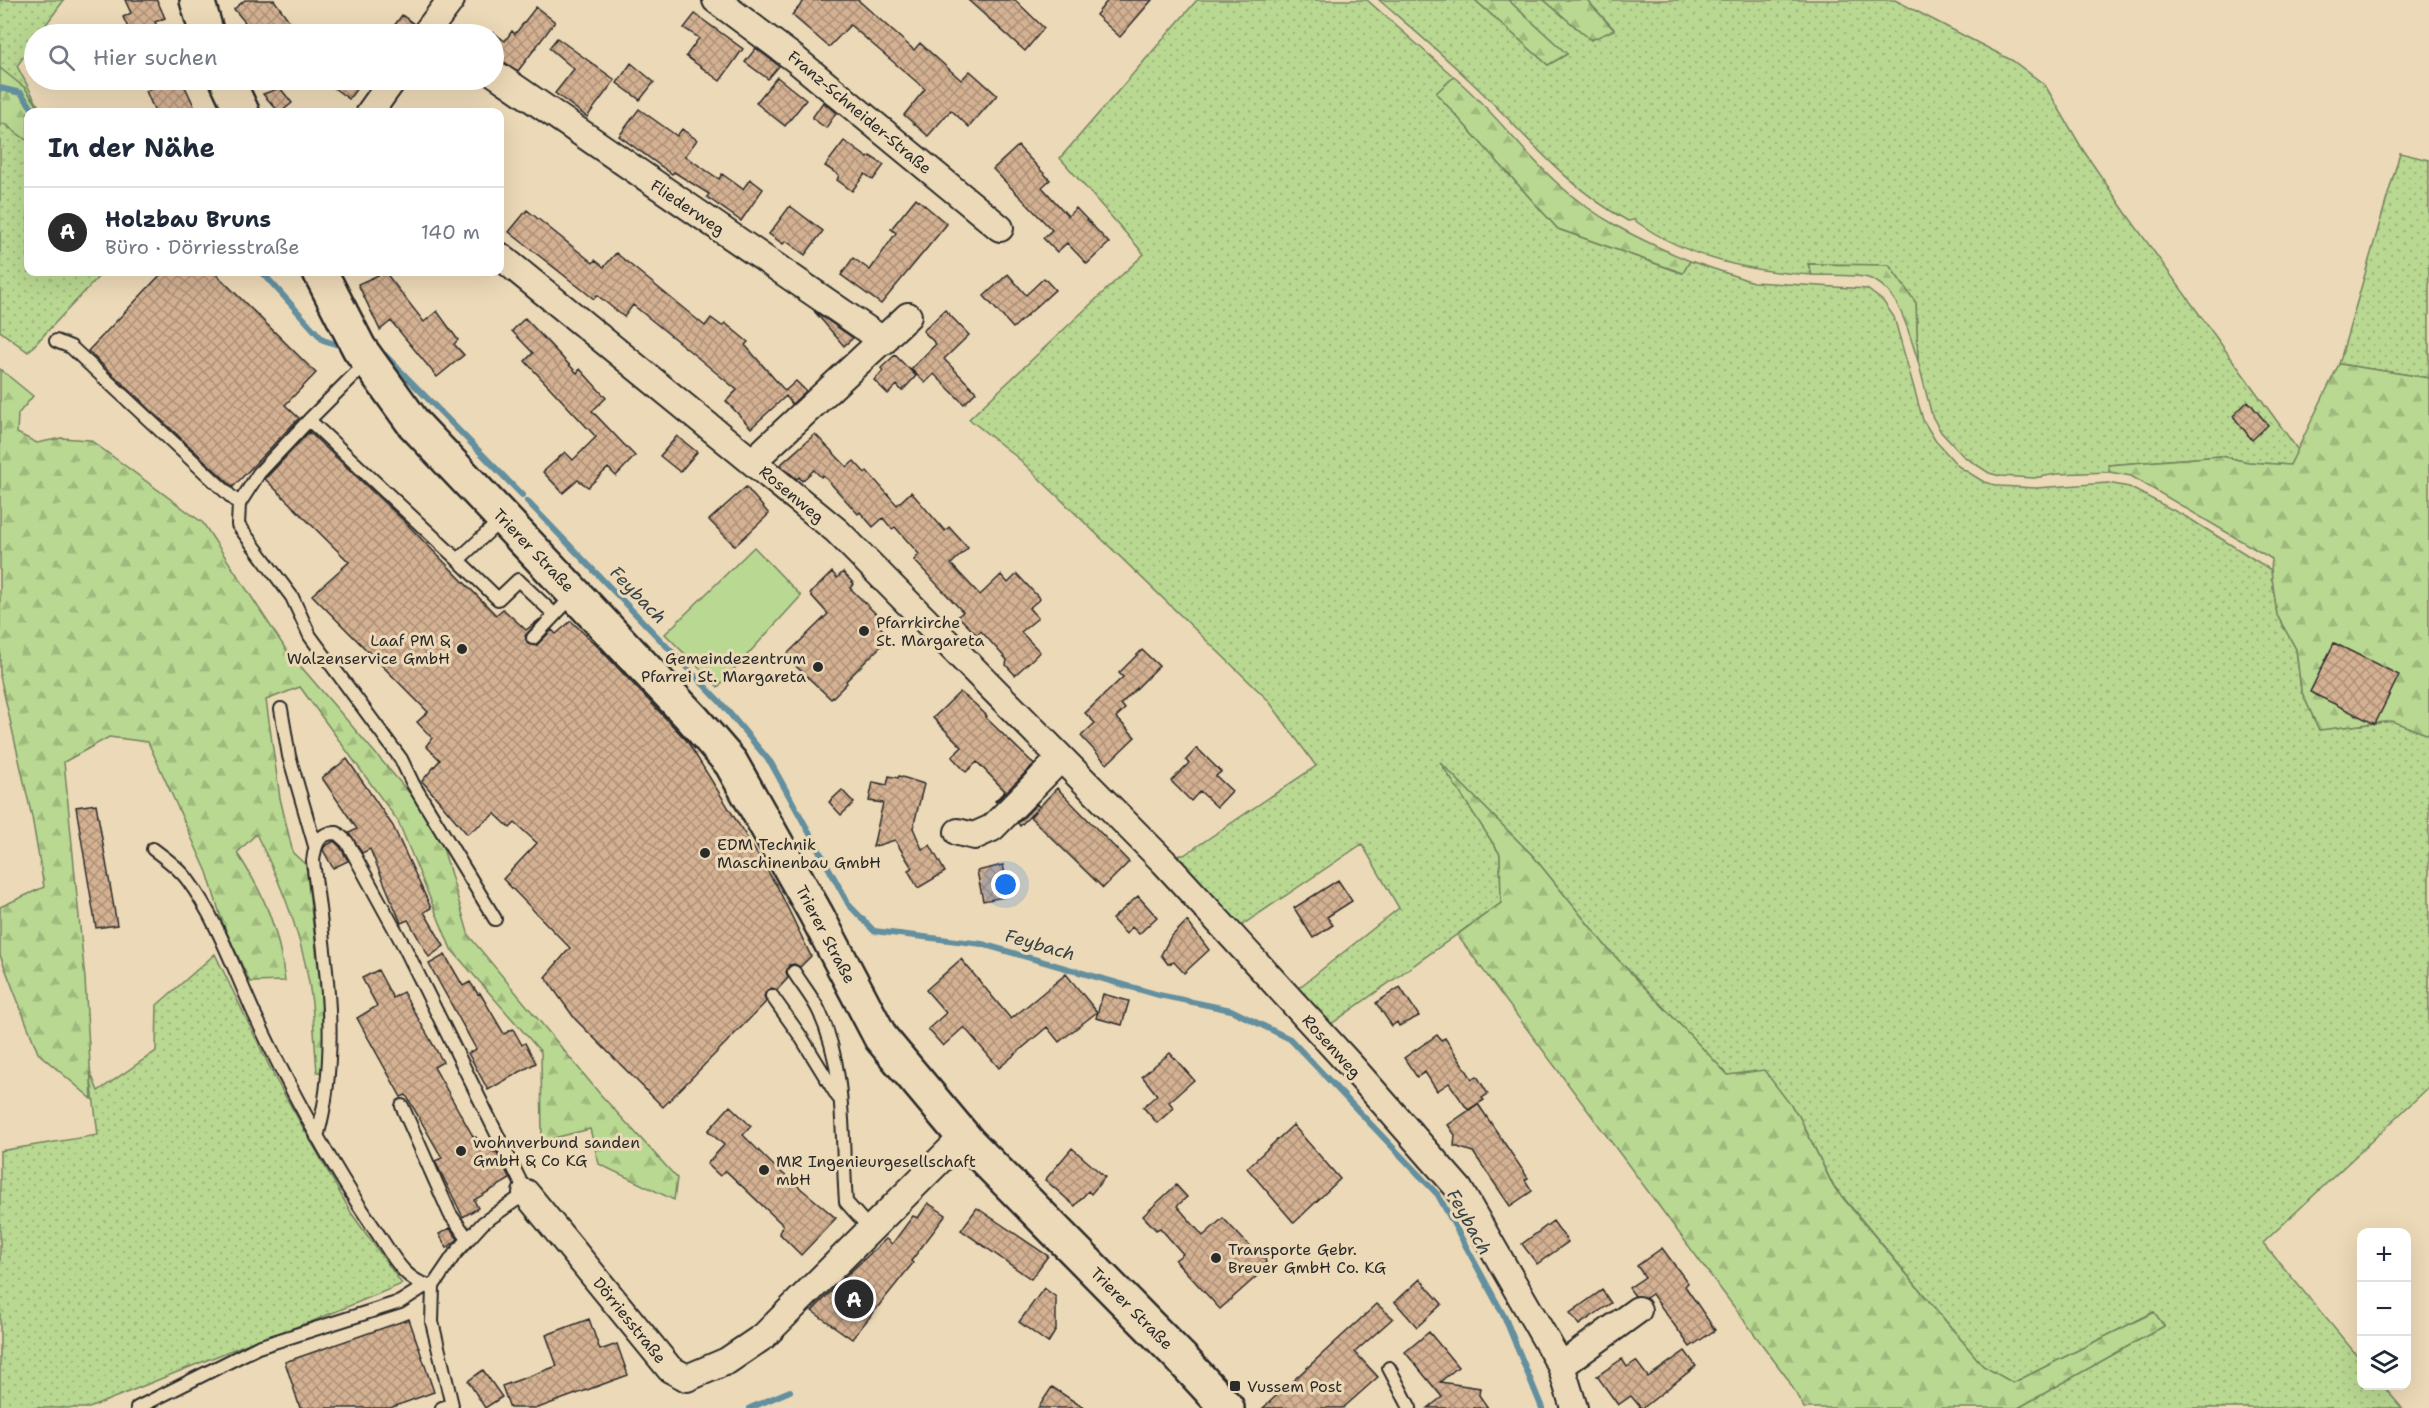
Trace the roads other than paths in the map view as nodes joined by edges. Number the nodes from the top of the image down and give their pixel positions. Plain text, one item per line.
1 (197, 0) edge
2 (451, 0) edge
3 (716, 0) edge
4 (204, 24) edge
5 (436, 24) edge
6 (504, 80) edge
7 (231, 90) edge
8 (386, 90) edge
9 (240, 108) edge
10 (373, 108) edge
11 (1000, 228) dead end
12 (504, 259) edge
13 (322, 276) edge
14 (908, 316) dead end
15 (56, 341) dead end
16 (884, 341) junction
17 (356, 373) dead end
18 (309, 420) junction
19 (753, 461) junction
20 (239, 504) junction
21 (503, 518) junction
22 (458, 560) junction
23 (567, 607) junction
24 (533, 638) dead end
25 (281, 709) dead end
26 (1060, 759) junction
27 (958, 831) dead end
28 (315, 846) junction
29 (153, 849) dead end
30 (495, 919) dead end
31 (794, 972) dead end
32 (771, 996) dead end
33 (842, 1103) junction
34 (402, 1106) dead end
35 (317, 1137) junction
36 (963, 1137) junction
37 (526, 1193) junction
38 (871, 1230) junction
39 (468, 1239) junction
40 (429, 1286) junction
41 (1638, 1310) dead end
42 (1561, 1366) junction
43 (1389, 1368) dead end
44 (137, 1408) edge
45 (442, 1408) edge
46 (1227, 1408) edge
47 (1410, 1408) edge
48 (1575, 1408) edge

1 - 4 main road
2 - 5 street
3 - 11 street, Franz-Schneider-Straße
6 - 16 street, Fliederweg
7 - 9 main road
8 - 10 street
12 - 19 street, Rosenweg
13 - 21 main road, Trierer Straße
14 - 16 street
15 - 20 lane
16 - 19 street
17 - 18 lane
18 - 20 lane
18 - 22 lane
19 - 26 street, Rosenweg
20 - 30 lane
21 - 22 lane
21 - 23 main road, Trierer Straße
22 - 23 lane
23 - 24 lane
23 - 36 main road, Trierer Straße
25 - 28 lane
26 - 27 street
26 - 42 street, Rosenweg
28 - 35 lane
28 - 37 lane
29 - 35 lane
31 - 33 lane
32 - 33 lane
33 - 38 lane
34 - 39 lane
35 - 40 lane
36 - 38 street, Dörriesstraße
36 - 46 main road, Trierer Straße
37 - 38 street, Dörriesstraße
37 - 39 lane
39 - 40 lane
40 - 44 lane
40 - 45 lane
41 - 42 street
42 - 48 street, Rosenweg
43 - 47 lane

